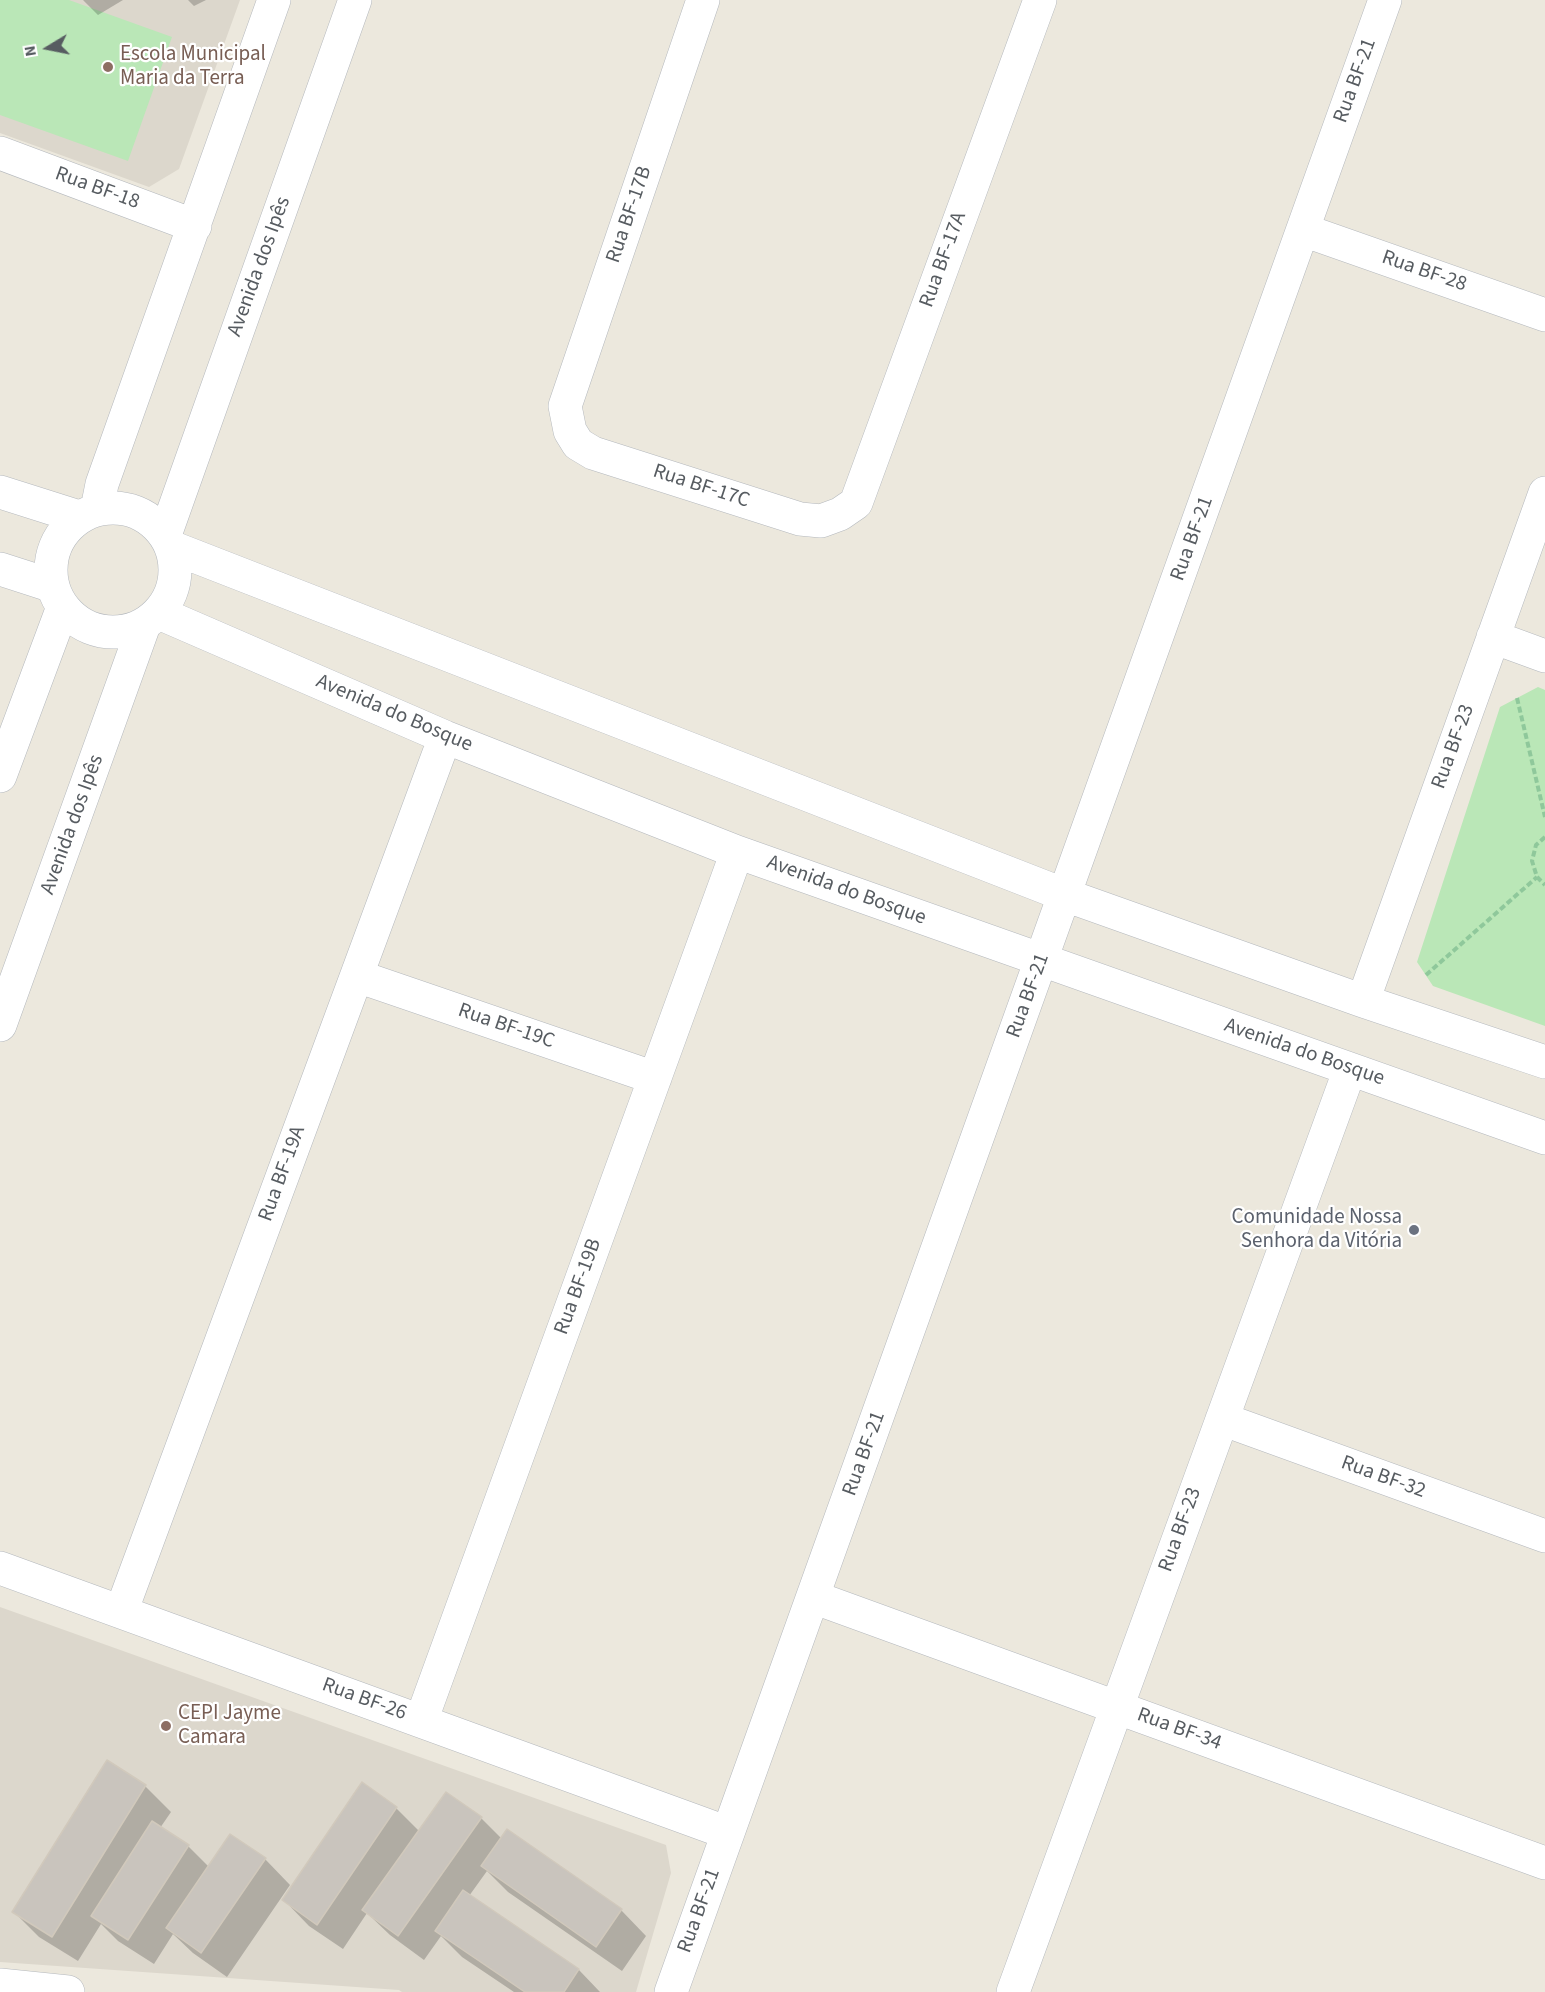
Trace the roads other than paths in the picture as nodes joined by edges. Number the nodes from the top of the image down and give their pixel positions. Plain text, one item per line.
1 (274, 0) edge
2 (355, 0) edge
3 (703, 0) edge
4 (1040, 0) edge
5 (1385, 0) edge
6 (0, 153) edge
7 (195, 226) junction
8 (1303, 230) junction
9 (1545, 315) edge
10 (570, 431) joint
11 (0, 492) edge
12 (1545, 493) edge
13 (88, 513) junction
14 (840, 514) joint
15 (168, 541) junction
16 (0, 569) edge
17 (58, 596) junction
18 (152, 619) junction
19 (1493, 637) junction
20 (1545, 656) edge
21 (446, 736) junction
22 (0, 776) edge
23 (737, 852) junction
24 (1065, 895) junction
25 (1042, 960) junction
26 (357, 976) junction
27 (1363, 1001) junction
28 (0, 1025) edge
29 (1545, 1062) edge
30 (1350, 1069) junction
31 (655, 1078) junction
32 (1545, 1138) edge
33 (1222, 1419) junction
34 (1545, 1536) edge
35 (0, 1568) edge
36 (813, 1597) junction
37 (121, 1612) junction
38 (1117, 1708) junction
39 (421, 1721) junction
40 (728, 1833) junction
41 (1545, 1863) edge
42 (0, 1985) edge
43 (68, 1992) edge
44 (671, 1992) edge
45 (1013, 1992) edge

1 - 7 street
2 - 15 street, Avenida dos Ipês
3 - 10 street, Rua BF-17B
4 - 14 street, Rua BF-17A
5 - 8 street, Rua BF-21
6 - 7 street, Rua BF-18
7 - 13 street
8 - 9 street, Rua BF-28
8 - 24 street, Rua BF-21
10 - 14 street, Rua BF-17C
11 - 13 street
12 - 19 street, Rua BF-23
13 - 15 street
13 - 17 street
15 - 18 street
15 - 24 street
16 - 17 street
17 - 18 street
17 - 22 street
18 - 21 street, Avenida do Bosque
18 - 28 street, Avenida dos Ipês
19 - 20 street
19 - 27 street, Rua BF-23
21 - 23 street, Avenida do Bosque
21 - 26 street, Rua BF-19A
23 - 25 street, Avenida do Bosque
23 - 31 street, Rua BF-19B
24 - 25 street, Rua BF-21
24 - 27 street
25 - 30 street, Avenida do Bosque
25 - 36 street, Rua BF-21
26 - 31 street, Rua BF-19C
26 - 37 street, Rua BF-19A
27 - 29 street
30 - 32 street, Avenida do Bosque
30 - 33 street, Rua BF-23
31 - 39 street, Rua BF-19B
33 - 34 street, Rua BF-32
33 - 38 street, Rua BF-23
35 - 37 street, Rua BF-26
36 - 38 street, Rua BF-34
36 - 40 street, Rua BF-21
37 - 39 street, Rua BF-26
38 - 41 street, Rua BF-34
38 - 45 street, Rua BF-23
39 - 40 street, Rua BF-26
40 - 44 street, Rua BF-21
42 - 43 street

